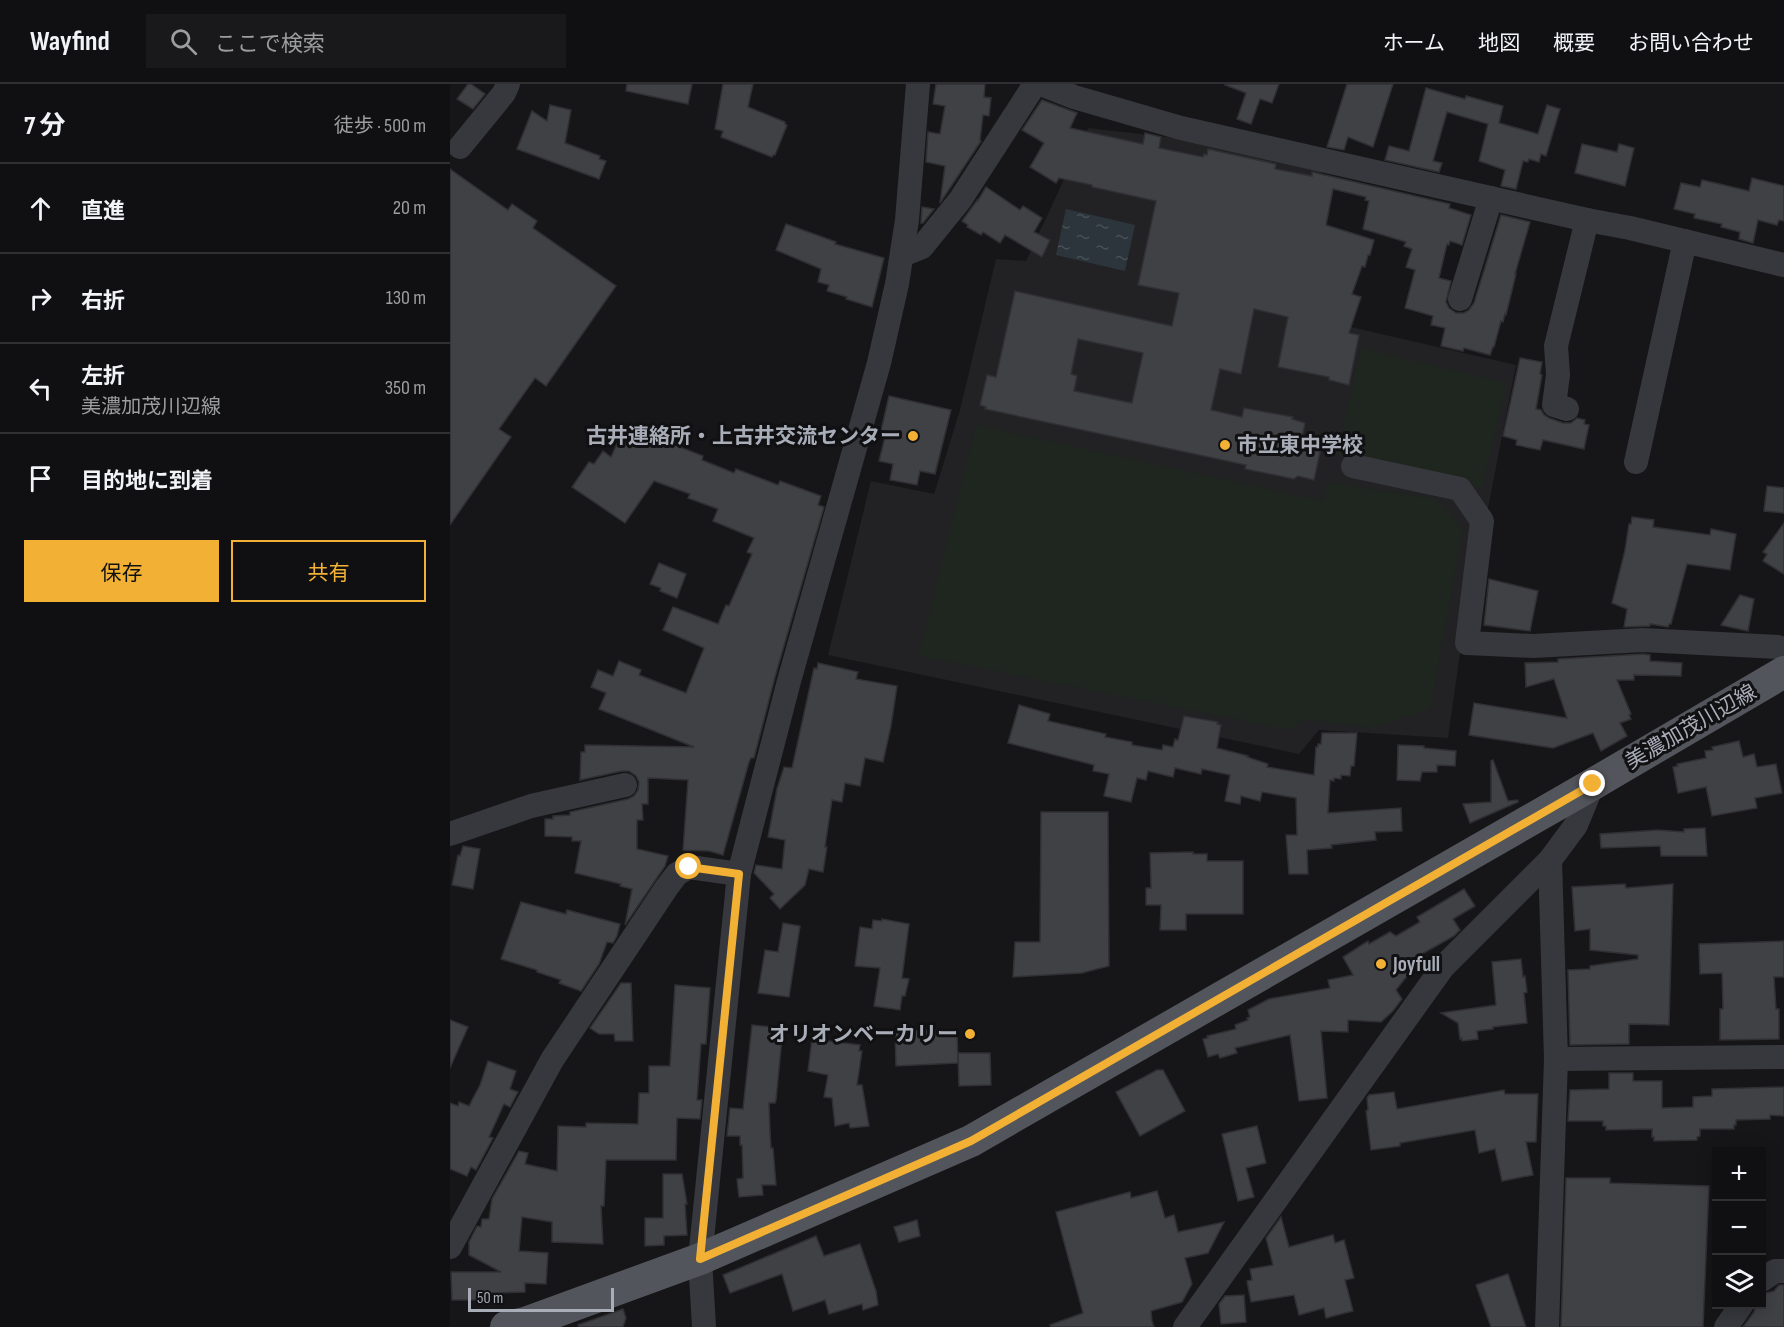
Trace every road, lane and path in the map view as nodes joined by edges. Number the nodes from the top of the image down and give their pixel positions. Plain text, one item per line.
1 (508, 84) edge
2 (918, 84) edge
3 (1035, 84) edge
4 (1041, 84) edge
5 (460, 147) dead end
6 (1491, 198) junction
7 (1587, 220) junction
8 (1685, 241) junction
9 (902, 255) junction
10 (1784, 265) edge
11 (1460, 299) dead end
12 (1567, 409) dead end
13 (1636, 462) dead end
14 (1353, 466) dead end
15 (1777, 661) edge
16 (1593, 784) junction
17 (625, 785) dead end
18 (450, 834) edge
19 (1550, 860) junction
20 (739, 874) junction
21 (1784, 1057) edge
22 (1556, 1059) junction
23 (450, 1247) edge
24 (700, 1259) junction
25 (1784, 1271) edge
26 (1766, 1277) edge
27 (1739, 1309) edge
28 (506, 1327) edge
29 (704, 1327) edge
30 (1185, 1327) edge
31 (1547, 1327) edge
32 (1726, 1327) edge

1 - 5 street
2 - 9 street
3 - 9 street
4 - 6 street
6 - 7 street
6 - 11 street
7 - 8 street
7 - 12 street
8 - 10 street
8 - 13 street
9 - 20 street
14 - 15 street
15 - 16 main road, 美濃加茂川辺線
16 - 19 street
16 - 24 main road, 美濃加茂川辺線
17 - 18 street
19 - 22 street
19 - 30 street
20 - 23 street
20 - 24 street
21 - 22 street
22 - 31 street
24 - 28 main road, 美濃加茂川辺線
24 - 29 street
25 - 26 street
27 - 32 street

